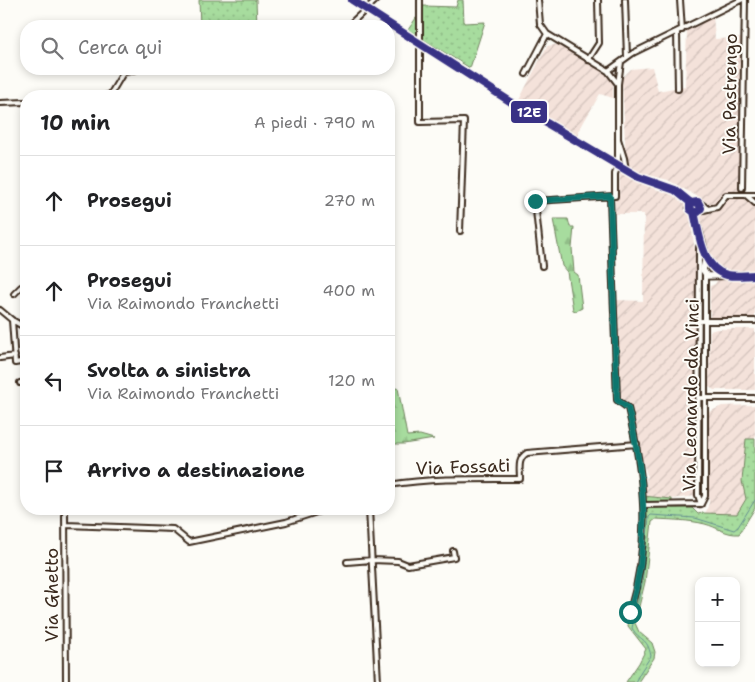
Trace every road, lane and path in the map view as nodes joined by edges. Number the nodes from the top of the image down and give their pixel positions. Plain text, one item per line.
1 (352, 0) edge
2 (376, 0) edge
3 (420, 0) edge
4 (538, 0) edge
5 (598, 0) edge
6 (625, 0) edge
7 (680, 0) edge
8 (741, 0) edge
9 (746, 0) edge
10 (366, 10) junction
11 (355, 20) edge
12 (382, 20) edge
13 (395, 28) edge
14 (679, 31) junction
15 (547, 34) junction
16 (420, 43) junction
17 (627, 56) junction
18 (588, 60) junction
19 (621, 62) junction
20 (608, 71) junction
21 (526, 74) dead end
22 (122, 75) edge
23 (618, 84) junction
24 (678, 89) dead end
25 (113, 90) edge
26 (20, 102) edge
27 (0, 103) edge
28 (617, 137) junction
29 (618, 165) junction
30 (626, 170) junction
31 (742, 188) dead end
32 (746, 195) junction
33 (610, 196) junction
34 (755, 196) edge
35 (691, 202) junction
36 (699, 202) junction
37 (755, 203) edge
38 (708, 209) junction
39 (697, 211) junction
40 (460, 231) dead end
41 (702, 239) junction
42 (542, 266) dead end
43 (710, 271) junction
44 (755, 275) edge
45 (20, 288) edge
46 (14, 294) dead end
47 (0, 310) edge
48 (12, 320) junction
49 (699, 321) junction
50 (706, 321) junction
51 (755, 321) edge
52 (20, 325) edge
53 (14, 356) junction
54 (0, 358) edge
55 (20, 362) edge
56 (698, 398) junction
57 (705, 398) junction
58 (755, 398) edge
59 (637, 444) junction
60 (395, 484) edge
61 (701, 504) junction
62 (644, 505) junction
63 (65, 515) edge
64 (308, 515) edge
65 (369, 515) edge
66 (66, 525) junction
67 (453, 551) dead end
68 (372, 560) junction
69 (348, 562) dead end
70 (630, 612) dead end
71 (66, 682) edge
72 (378, 682) edge

1 - 10 main road
2 - 10 street
3 - 16 street
4 - 15 street
5 - 18 street
6 - 17 street
7 - 14 street
8 - 14 street
9 - 31 street, Via Pastrengo
10 - 11 street
10 - 12 main road
13 - 16 main road
14 - 17 street
14 - 24 street
15 - 18 street
15 - 21 street
16 - 29 main road
16 - 40 street
17 - 19 street
18 - 20 street
19 - 20 street
19 - 23 street
20 - 23 street
22 - 25 street
23 - 28 street
26 - 27 street
28 - 29 street
28 - 30 street
29 - 30 main road
29 - 33 street
30 - 35 main road
32 - 34 street
32 - 37 street
32 - 38 street
33 - 42 street
33 - 59 street
34 - 37 street
35 - 36 main road
35 - 39 main road
36 - 38 street
36 - 39 main road
38 - 39 street
39 - 41 main road
41 - 43 main road
41 - 49 street
43 - 44 main road
43 - 50 street, Via Leonardo da Vinci
45 - 46 street
47 - 48 street
48 - 52 street
48 - 53 street
49 - 50 street
49 - 56 street
50 - 51 street
50 - 57 street, Via Leonardo da Vinci
53 - 54 street
53 - 55 street
56 - 57 street
56 - 61 street
57 - 58 street
57 - 61 street, Via Leonardo da Vinci
59 - 60 street, Via Fossati
59 - 62 street
61 - 62 street
62 - 70 street
63 - 66 street, Via Ghetto
64 - 66 street
65 - 68 street
66 - 71 street, Via Ghetto
67 - 68 street
68 - 69 street
68 - 72 street

